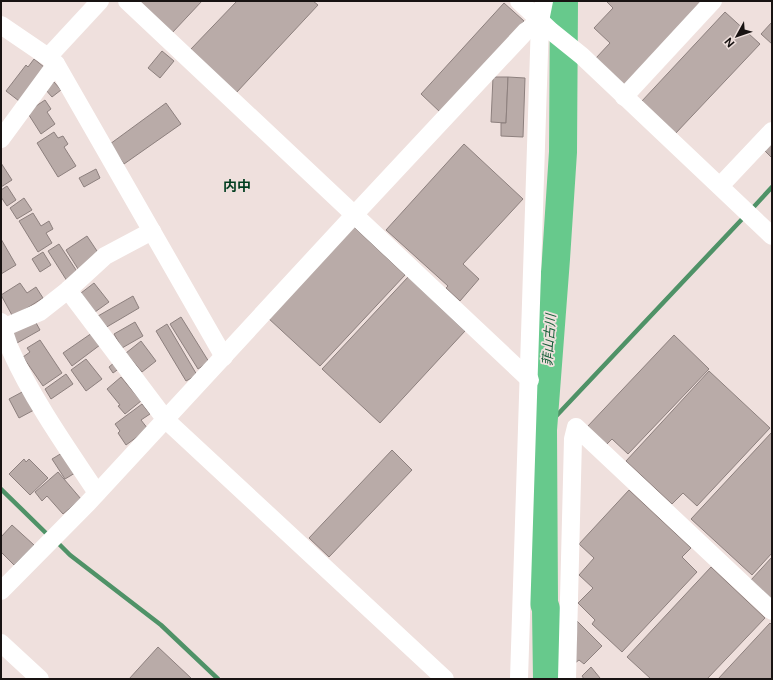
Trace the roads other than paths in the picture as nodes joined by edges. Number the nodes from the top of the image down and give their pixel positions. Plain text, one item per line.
1 (100, 1) edge
2 (127, 1) edge
3 (519, 1) edge
4 (544, 1) edge
5 (713, 1) edge
6 (1, 25) edge
7 (545, 26) junction
8 (52, 60) junction
9 (624, 97) junction
10 (772, 131) edge
11 (1, 138) edge
12 (720, 186) junction
13 (355, 214) junction
14 (152, 231) junction
15 (772, 236) edge
16 (68, 290) junction
17 (2, 325) edge
18 (224, 357) junction
19 (530, 380) junction
20 (166, 420) junction
21 (97, 493) junction
22 (1, 591) edge
23 (772, 611) edge
24 (1, 643) edge
25 (40, 679) edge
26 (445, 679) edge
27 (519, 679) edge
28 (567, 679) edge

1 - 8 street
2 - 13 street
3 - 7 street
4 - 7 street
5 - 9 street
6 - 8 street
7 - 9 street
7 - 13 street
7 - 19 street
8 - 11 street
8 - 14 street
9 - 12 street
10 - 12 street
12 - 15 street
13 - 18 street
13 - 19 street
14 - 16 street
14 - 18 street
16 - 17 street
16 - 20 street
17 - 21 street
18 - 20 street
19 - 27 street
20 - 21 street
20 - 26 street
21 - 22 street
23 - 28 street
24 - 25 street

